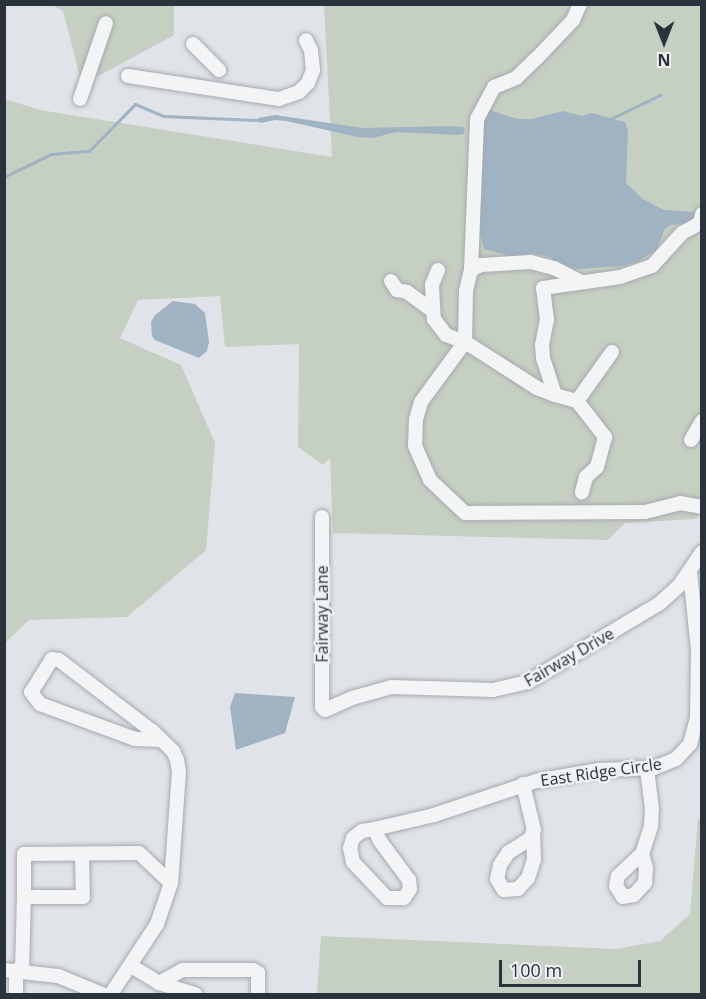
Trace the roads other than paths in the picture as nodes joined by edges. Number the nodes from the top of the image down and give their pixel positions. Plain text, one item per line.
1 (580, 4) edge
2 (106, 23) dead end
3 (306, 40) dead end
4 (193, 44) dead end
5 (219, 70) dead end
6 (128, 76) dead end
7 (80, 99) dead end
8 (701, 219) edge
9 (438, 270) dead end
10 (471, 270) junction
11 (391, 281) dead end
12 (580, 282) junction
13 (432, 310) junction
14 (465, 342) junction
15 (612, 352) dead end
16 (555, 395) junction
17 (577, 401) junction
18 (702, 421) edge
19 (691, 440) dead end
20 (582, 492) dead end
21 (702, 507) edge
22 (322, 517) dead end
23 (702, 552) edge
24 (690, 573) junction
25 (324, 710) joint
26 (161, 740) junction
27 (646, 769) junction
28 (523, 784) junction
29 (374, 829) junction
30 (533, 835) dead end
31 (82, 854) junction
32 (642, 855) dead end
33 (171, 882) junction
34 (24, 897) junction
35 (131, 966) junction
36 (14, 970) edge
37 (159, 983) junction
38 (16, 994) edge
39 (102, 994) edge
40 (111, 994) edge
41 (195, 994) edge
42 (258, 994) edge

1 - 10 street
2 - 7 street
3 - 6 street
4 - 5 street
8 - 12 street
9 - 13 street
10 - 12 street
10 - 14 street
11 - 13 street
12 - 16 street
13 - 14 street
14 - 16 street
14 - 21 street
15 - 17 street
16 - 17 street
17 - 20 street
18 - 19 street
22 - 25 street, Fairway Lane
23 - 24 street, Fairway Drive
24 - 25 street, Fairway Drive
24 - 27 street, East Ridge Circle
26 - 26 street
26 - 33 street
27 - 28 street, East Ridge Circle
27 - 32 street
28 - 29 street, East Ridge Circle
28 - 30 street
29 - 29 street, East Ridge Circle
31 - 33 street
31 - 34 street
31 - 34 street
33 - 35 street
34 - 36 street
35 - 37 street
35 - 40 street
36 - 38 street
36 - 39 street
37 - 41 street
37 - 42 street

